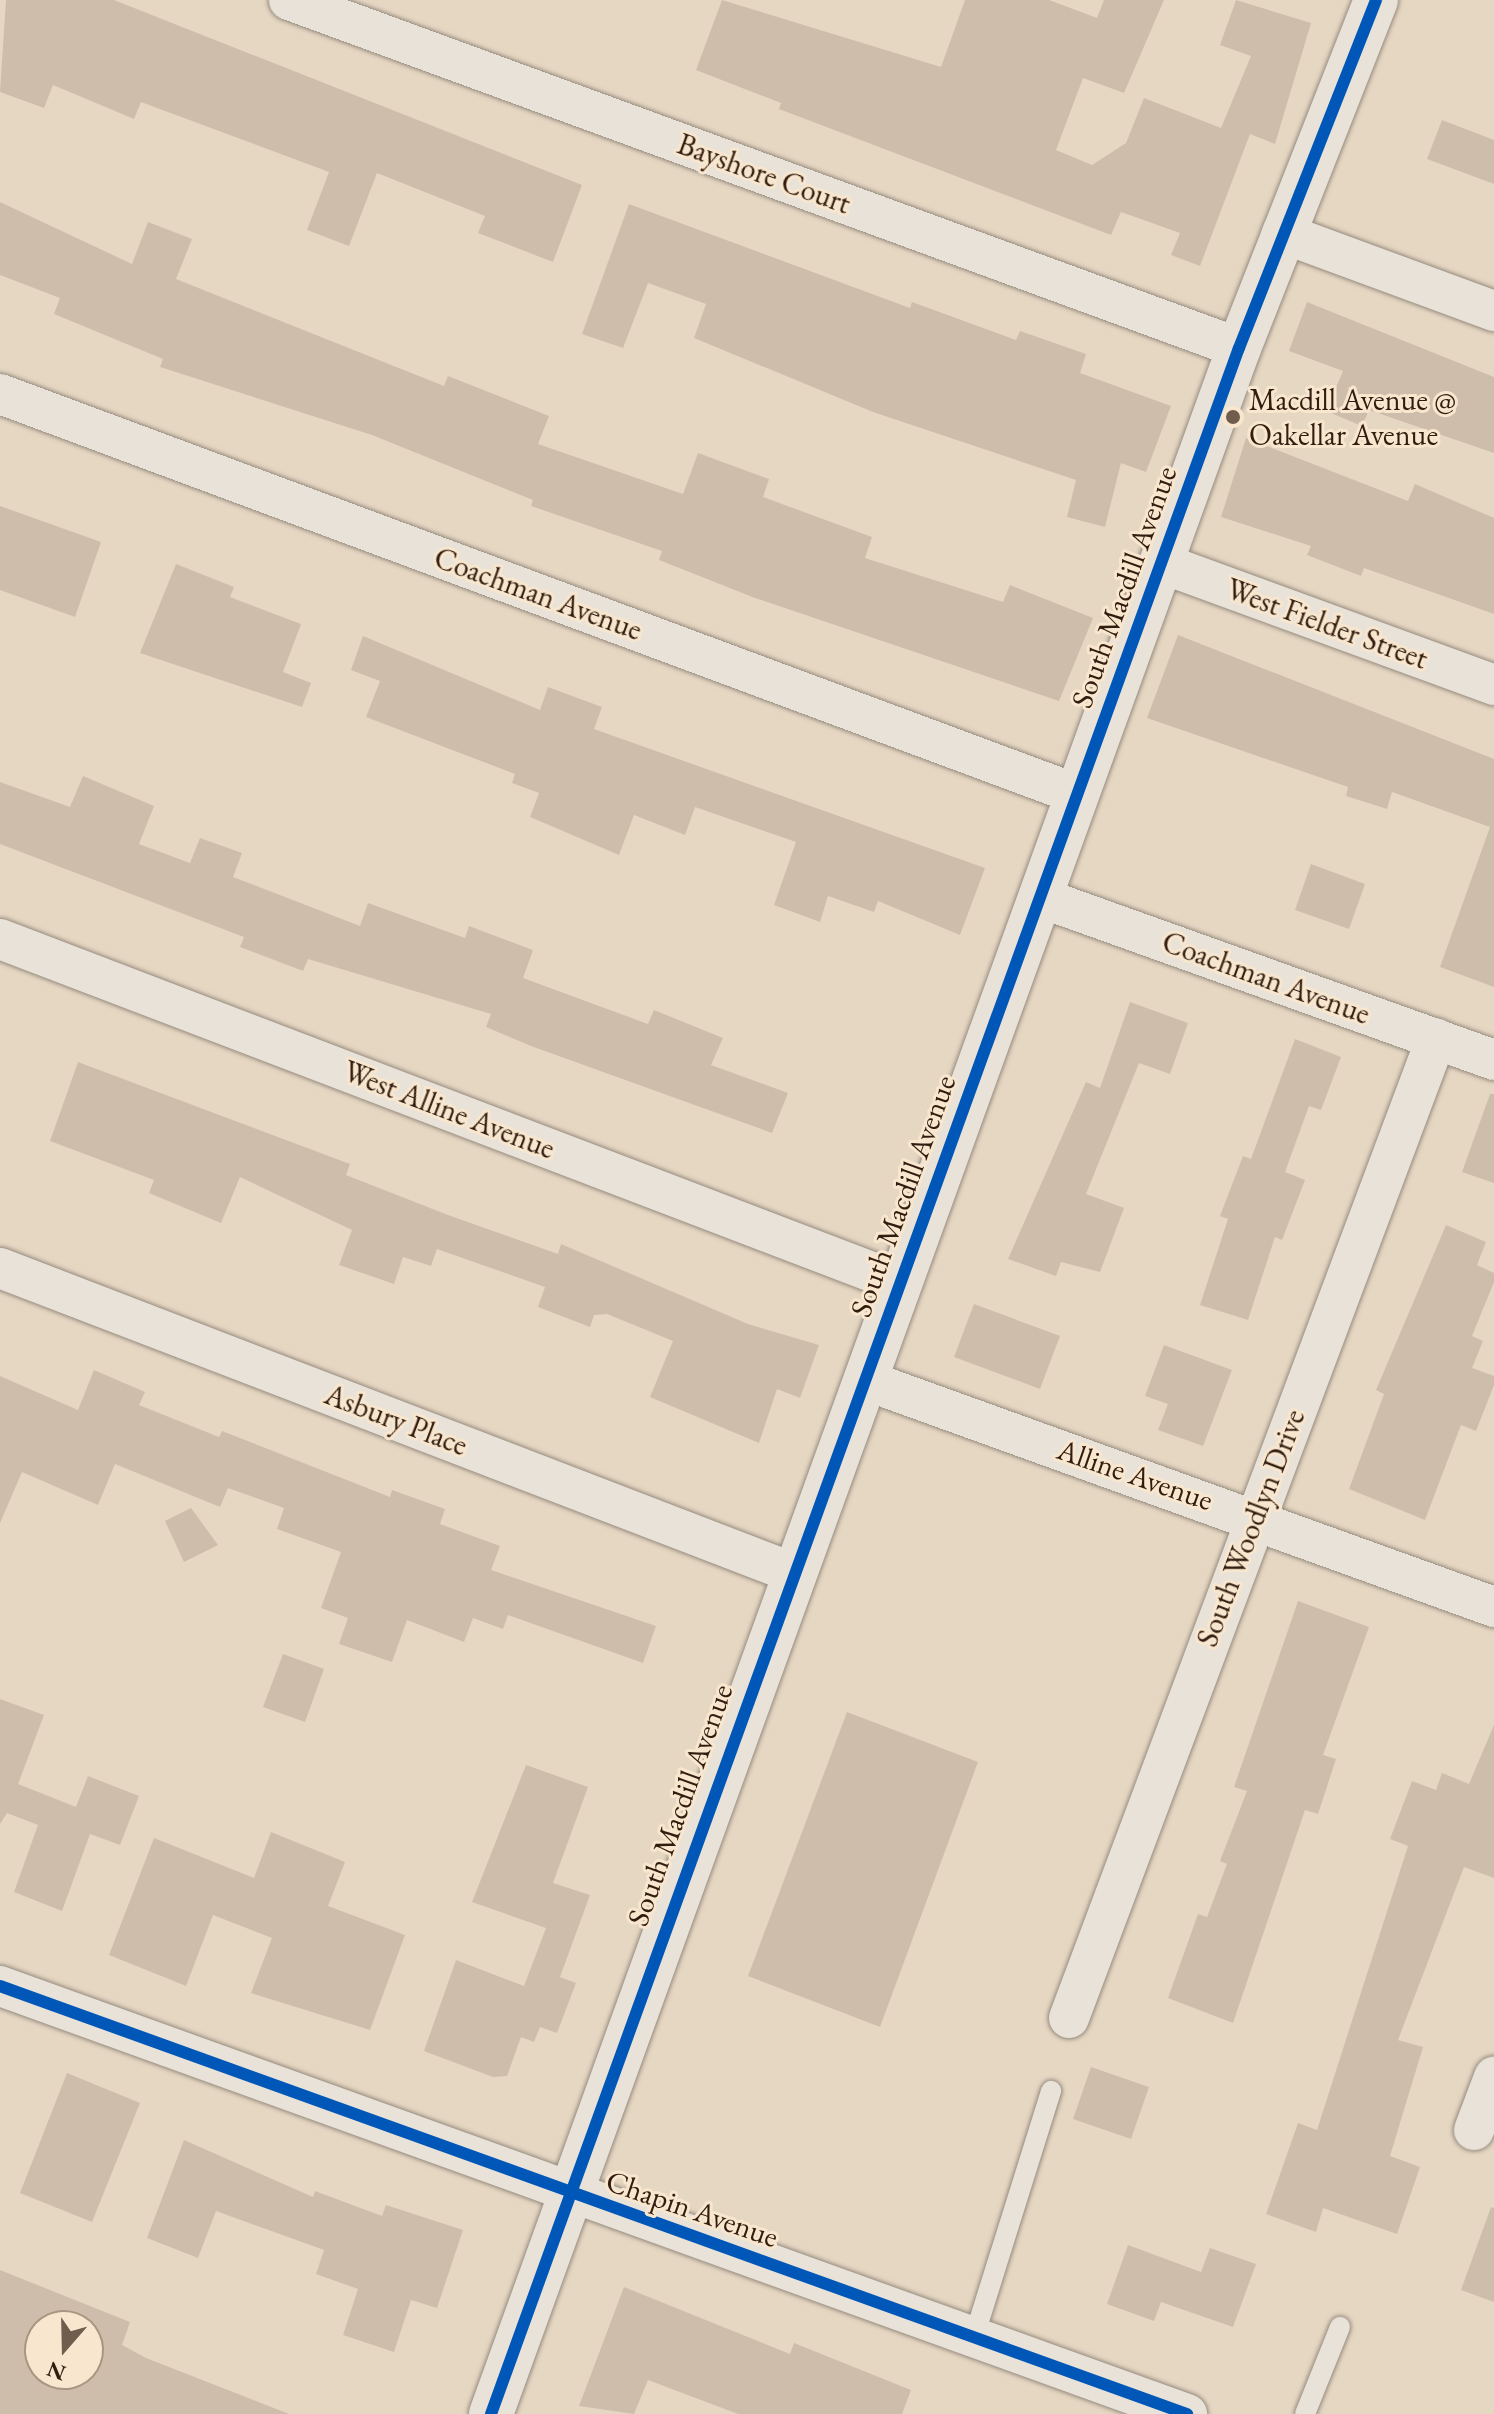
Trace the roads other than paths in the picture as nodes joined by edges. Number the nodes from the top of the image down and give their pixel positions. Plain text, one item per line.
1 (289, 0) edge
2 (1376, 0) edge
3 (1282, 233) junction
4 (1494, 311) edge
5 (1239, 348) junction
6 (0, 394) edge
7 (1161, 563) junction
8 (1494, 685) edge
9 (1076, 794) junction
10 (1039, 897) junction
11 (0, 939) edge
12 (1436, 1039) junction
13 (1494, 1060) edge
14 (0, 1268) edge
15 (898, 1282) junction
16 (865, 1380) junction
17 (1255, 1517) junction
18 (791, 1572) junction
19 (1494, 1607) edge
20 (0, 1986) edge
21 (1069, 2018) dead end
22 (1494, 2077) edge
23 (1051, 2091) dead end
24 (1474, 2130) dead end
25 (570, 2194) junction
26 (1340, 2327) dead end
27 (974, 2337) junction
28 (491, 2414) edge
29 (1187, 2414) edge
30 (1305, 2414) edge

1 - 5 street, Bayshore Court
2 - 3 street, South Macdill Avenue
3 - 4 street
3 - 5 street, South Macdill Avenue
5 - 7 street, South Macdill Avenue
6 - 9 street, Coachman Avenue
7 - 8 street, West Fielder Street
7 - 9 street, South Macdill Avenue
9 - 10 street, South Macdill Avenue
10 - 12 street, Coachman Avenue
10 - 15 street, South Macdill Avenue
11 - 15 street, West Alline Avenue
12 - 13 street, Coachman Avenue
12 - 17 street, South Woodlyn Drive
14 - 18 street, Asbury Place
15 - 16 street, South Macdill Avenue
16 - 17 street, Alline Avenue
16 - 18 street, South Macdill Avenue
17 - 19 street, Alline Avenue
17 - 21 street, South Woodlyn Drive
18 - 25 street, South Macdill Avenue
20 - 25 street, Chapin Avenue
22 - 24 street
23 - 27 lane
25 - 27 street, Chapin Avenue
25 - 28 street, South Macdill Avenue
26 - 30 lane
27 - 29 street, Chapin Avenue

